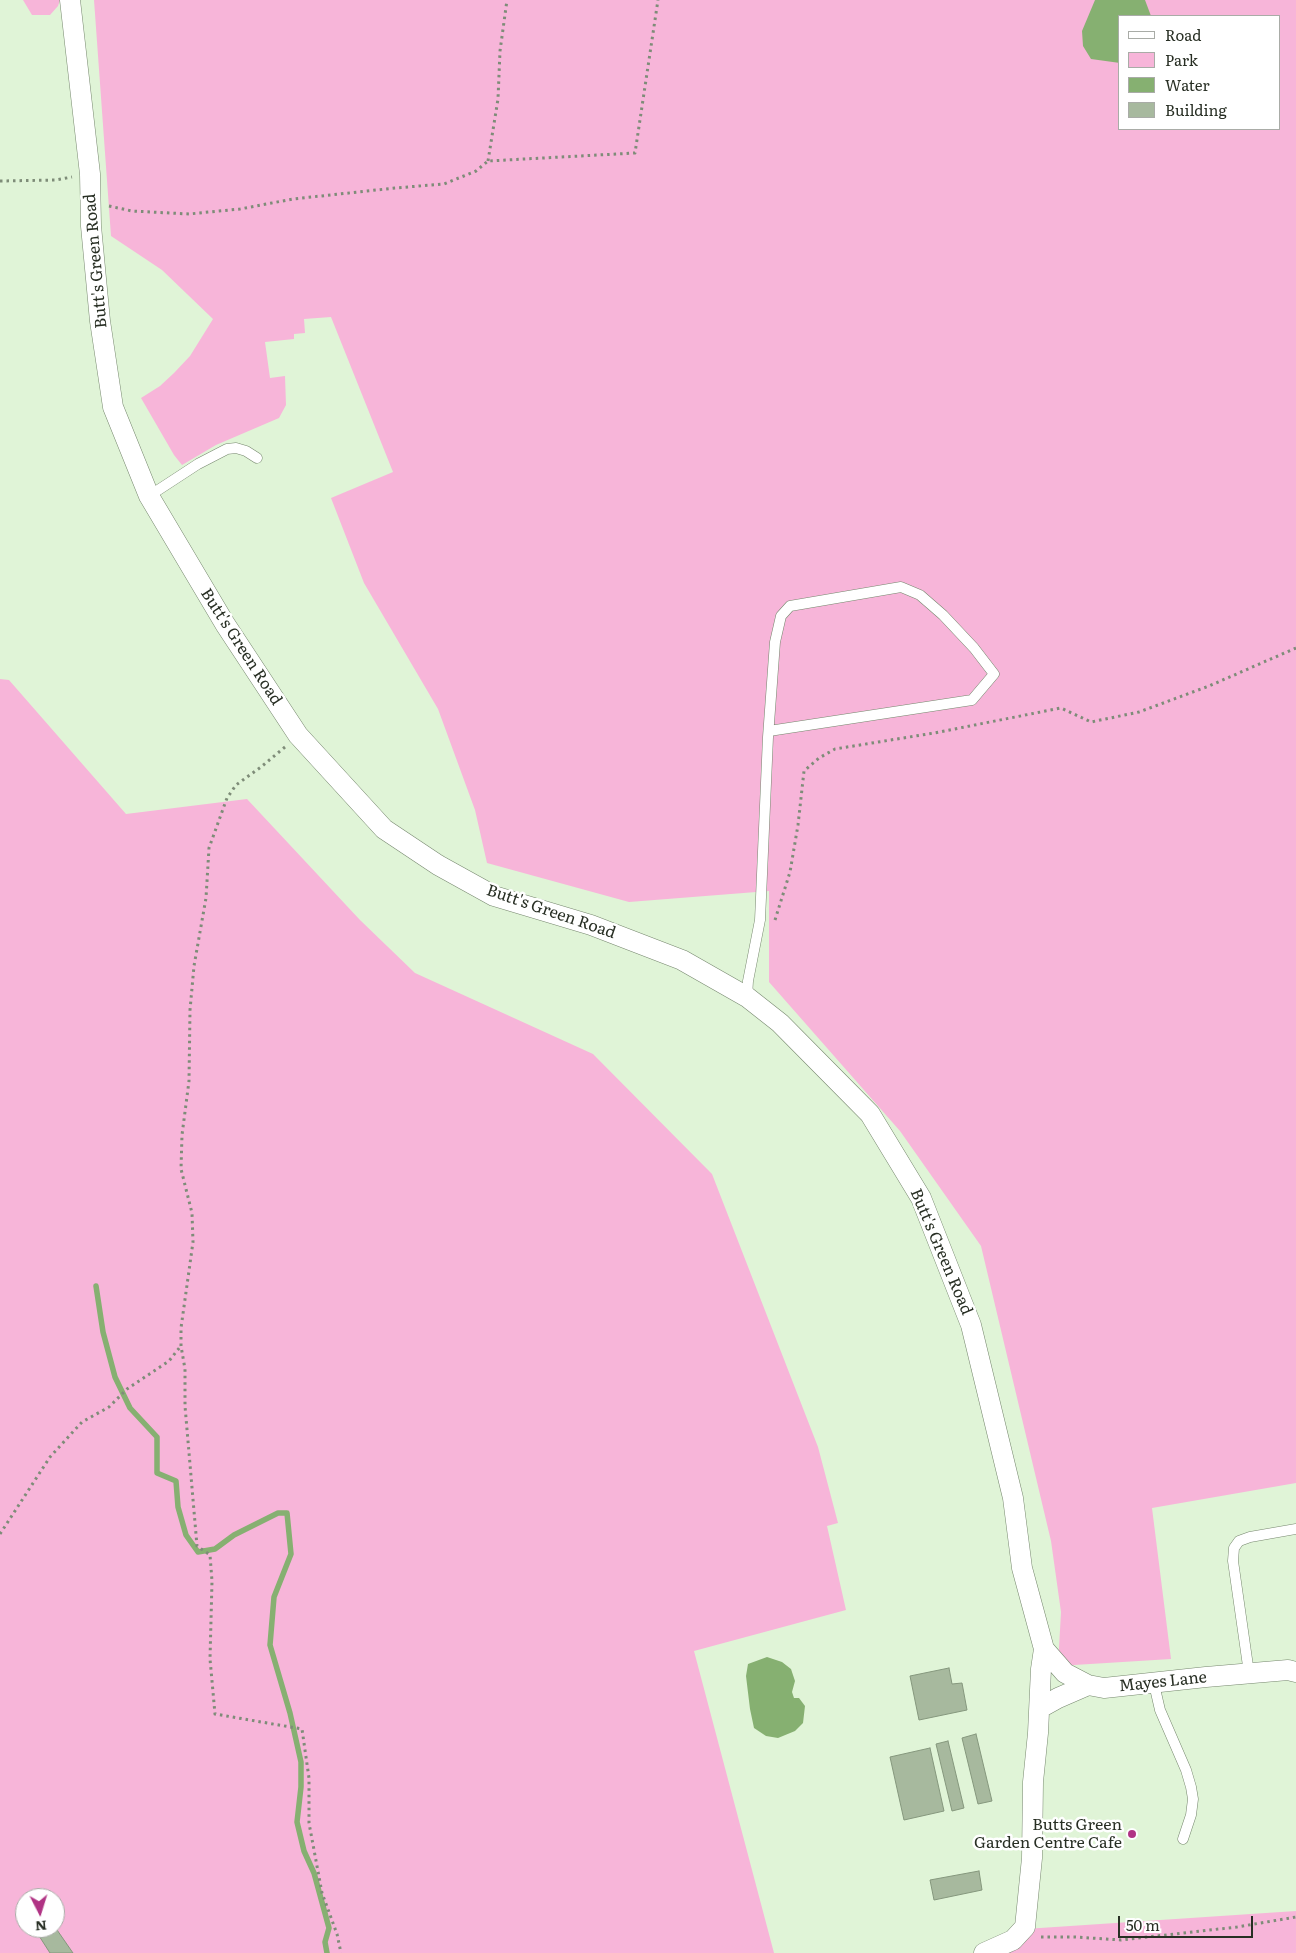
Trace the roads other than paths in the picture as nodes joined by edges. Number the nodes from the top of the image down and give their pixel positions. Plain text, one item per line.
1 (70, 0) edge
2 (258, 458) dead end
3 (149, 496) junction
4 (769, 731) junction
5 (747, 998) junction
6 (1296, 1529) edge
7 (1044, 1649) junction
8 (1296, 1672) edge
9 (1249, 1673) junction
10 (1154, 1684) junction
11 (1088, 1685) junction
12 (1040, 1708) junction
13 (1183, 1839) dead end
14 (984, 1953) edge

1 - 3 street, Butt's Green Road
2 - 3 lane
3 - 5 street, Butt's Green Road
4 - 4 lane
4 - 5 lane
5 - 7 street, Butt's Green Road
6 - 9 lane
7 - 11 street, Mayes Lane
7 - 12 street
8 - 9 street, Mayes Lane
9 - 10 street, Mayes Lane
10 - 11 street, Mayes Lane
10 - 13 lane
11 - 12 street
12 - 14 street

